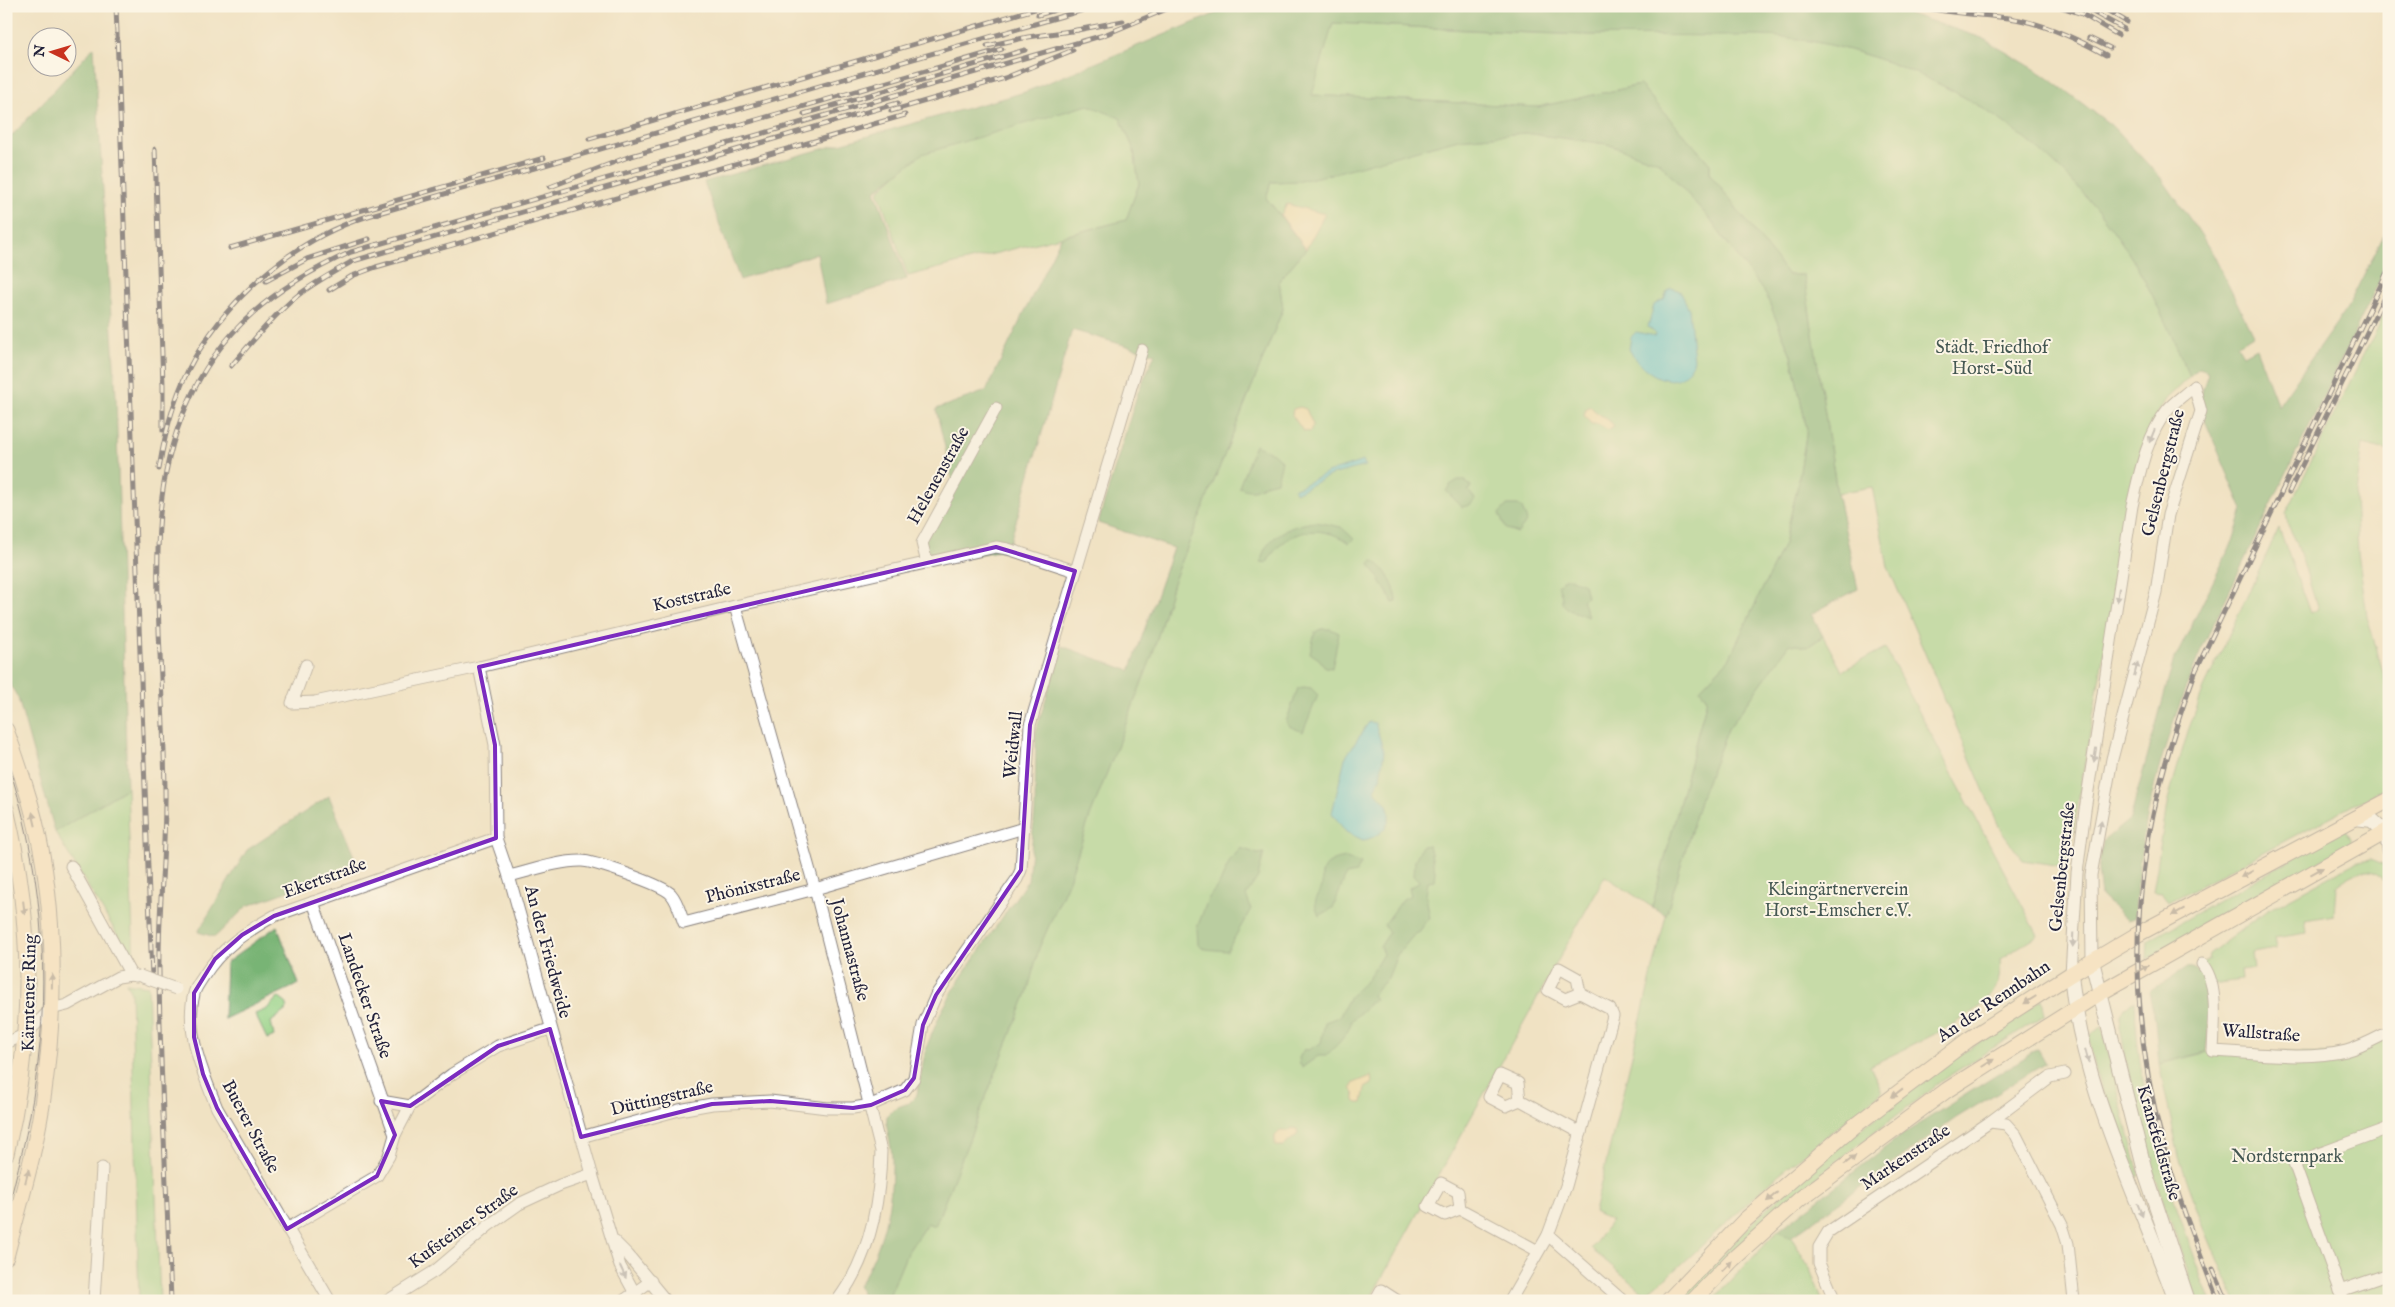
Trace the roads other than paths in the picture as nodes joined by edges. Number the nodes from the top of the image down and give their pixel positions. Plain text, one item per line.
1 (1142, 350) dead end
2 (996, 408) dead end
3 (927, 563) junction
4 (1076, 571) junction
5 (735, 606) junction
6 (306, 665) dead end
7 (479, 667) junction
8 (6, 730) edge
9 (2389, 800) edge
10 (6, 808) edge
11 (2389, 816) edge
12 (2355, 818) junction
13 (1024, 828) junction
14 (2388, 833) edge
15 (496, 838) junction
16 (2389, 855) edge
17 (71, 866) dead end
18 (509, 876) junction
19 (815, 889) junction
20 (313, 902) junction
21 (2092, 961) junction
22 (2202, 964) dead end
23 (2071, 974) junction
24 (136, 976) junction
25 (194, 993) junction
26 (1580, 993) dead end
27 (2100, 993) junction
28 (2074, 1009) junction
29 (51, 1010) junction
30 (550, 1029) junction
31 (2389, 1032) edge
32 (26, 1034) junction
33 (6, 1043) edge
34 (2065, 1074) dead end
35 (1520, 1100) dead end
36 (382, 1101) junction
37 (871, 1105) junction
38 (410, 1106) junction
39 (1990, 1122) junction
40 (2389, 1128) edge
41 (1581, 1133) junction
42 (395, 1135) junction
43 (581, 1137) junction
44 (6, 1154) edge
45 (102, 1168) dead end
46 (592, 1174) junction
47 (1460, 1209) dead end
48 (286, 1229) junction
49 (1548, 1235) junction
50 (612, 1240) junction
51 (1538, 1250) junction
52 (6, 1257) edge
53 (2389, 1274) edge
54 (651, 1281) junction
55 (2342, 1296) edge
56 (637, 1297) edge
57 (1612, 1297) edge
58 (94, 1301) edge
59 (330, 1301) edge
60 (387, 1301) edge
61 (623, 1301) edge
62 (666, 1301) edge
63 (837, 1301) edge
64 (1375, 1301) edge
65 (1398, 1301) edge
66 (1510, 1301) edge
67 (1623, 1301) edge
68 (1668, 1301) edge
69 (1693, 1301) edge
70 (1835, 1301) edge
71 (2074, 1301) edge
72 (2176, 1301) edge
73 (2188, 1301) edge

1 - 4 street, Weidwall
2 - 3 street, Helenenstraße
3 - 4 street, Koststraße
3 - 5 street, Koststraße
4 - 13 street, Weidwall
5 - 7 street, Koststraße
5 - 19 street, Johannastraße
6 - 7 street, Koststraße
7 - 15 street, An der Friedweide
29 -> 8 main road, Kärntener Ring
9 - 12 main road, An der Rennbahn
10 -> 32 main road, Kärntener Ring
11 - 14 street
12 - 14 street
12 -> 21 main road, An der Rennbahn
13 - 19 street, Phönixstraße
13 - 37 street, Weidwall
14 - 16 street
27 -> 14 main road
15 - 18 street, An der Friedweide
15 - 20 street, Ekertstraße
17 - 24 street
18 - 19 street, Phönixstraße
18 - 30 street, An der Friedweide
19 - 37 street, Johannastraße
20 - 25 street, Ekertstraße
20 - 36 street, Landecker Straße
21 - 23 main road, An der Rennbahn
21 -> 23 street, Gelsenbergstraße
21 - 27 street, Kranefeldstraße
22 - 31 street, Wallstraße
23 - 28 street, Kranefeldstraße
23 -> 68 main road, An der Rennbahn
24 - 25 street, bridge
24 - 29 street
25 - 48 street, Buerer Straße
26 - 41 street
27 - 28 main road
27 - 73 street, Kranefeldstraße
69 -> 28 main road
28 -> 72 street, Kranefeldstraße
29 - 32 street
52 -> 29 main road, Kärntener Ring
30 - 38 street
30 - 43 street, An der Friedweide
32 - 33 street
32 - 44 main road, Kärntener Ring
34 - 39 street, Markenstraße
35 - 41 street
36 - 38 street
36 - 42 street, Landecker Straße
37 - 43 street, Düttingstraße
37 - 63 street, Johannastraße
38 - 42 street
39 - 70 street, Markenstraße
39 - 71 street
40 - 55 street
41 - 49 street
42 - 48 street
43 - 46 street, An der Friedweide
45 - 58 street
46 - 50 street, An der Friedweide
46 - 60 street, Kufsteiner Straße
47 - 51 street
48 - 59 street, Buerer Straße
49 - 51 street
49 - 57 street
50 - 54 street, An der Friedweide
50 -> 56 street, An der Friedweide
51 - 66 street
53 - 55 street
54 - 56 street
54 - 62 street, An der Friedweide
56 - 61 street
57 - 67 street
64 - 65 street

